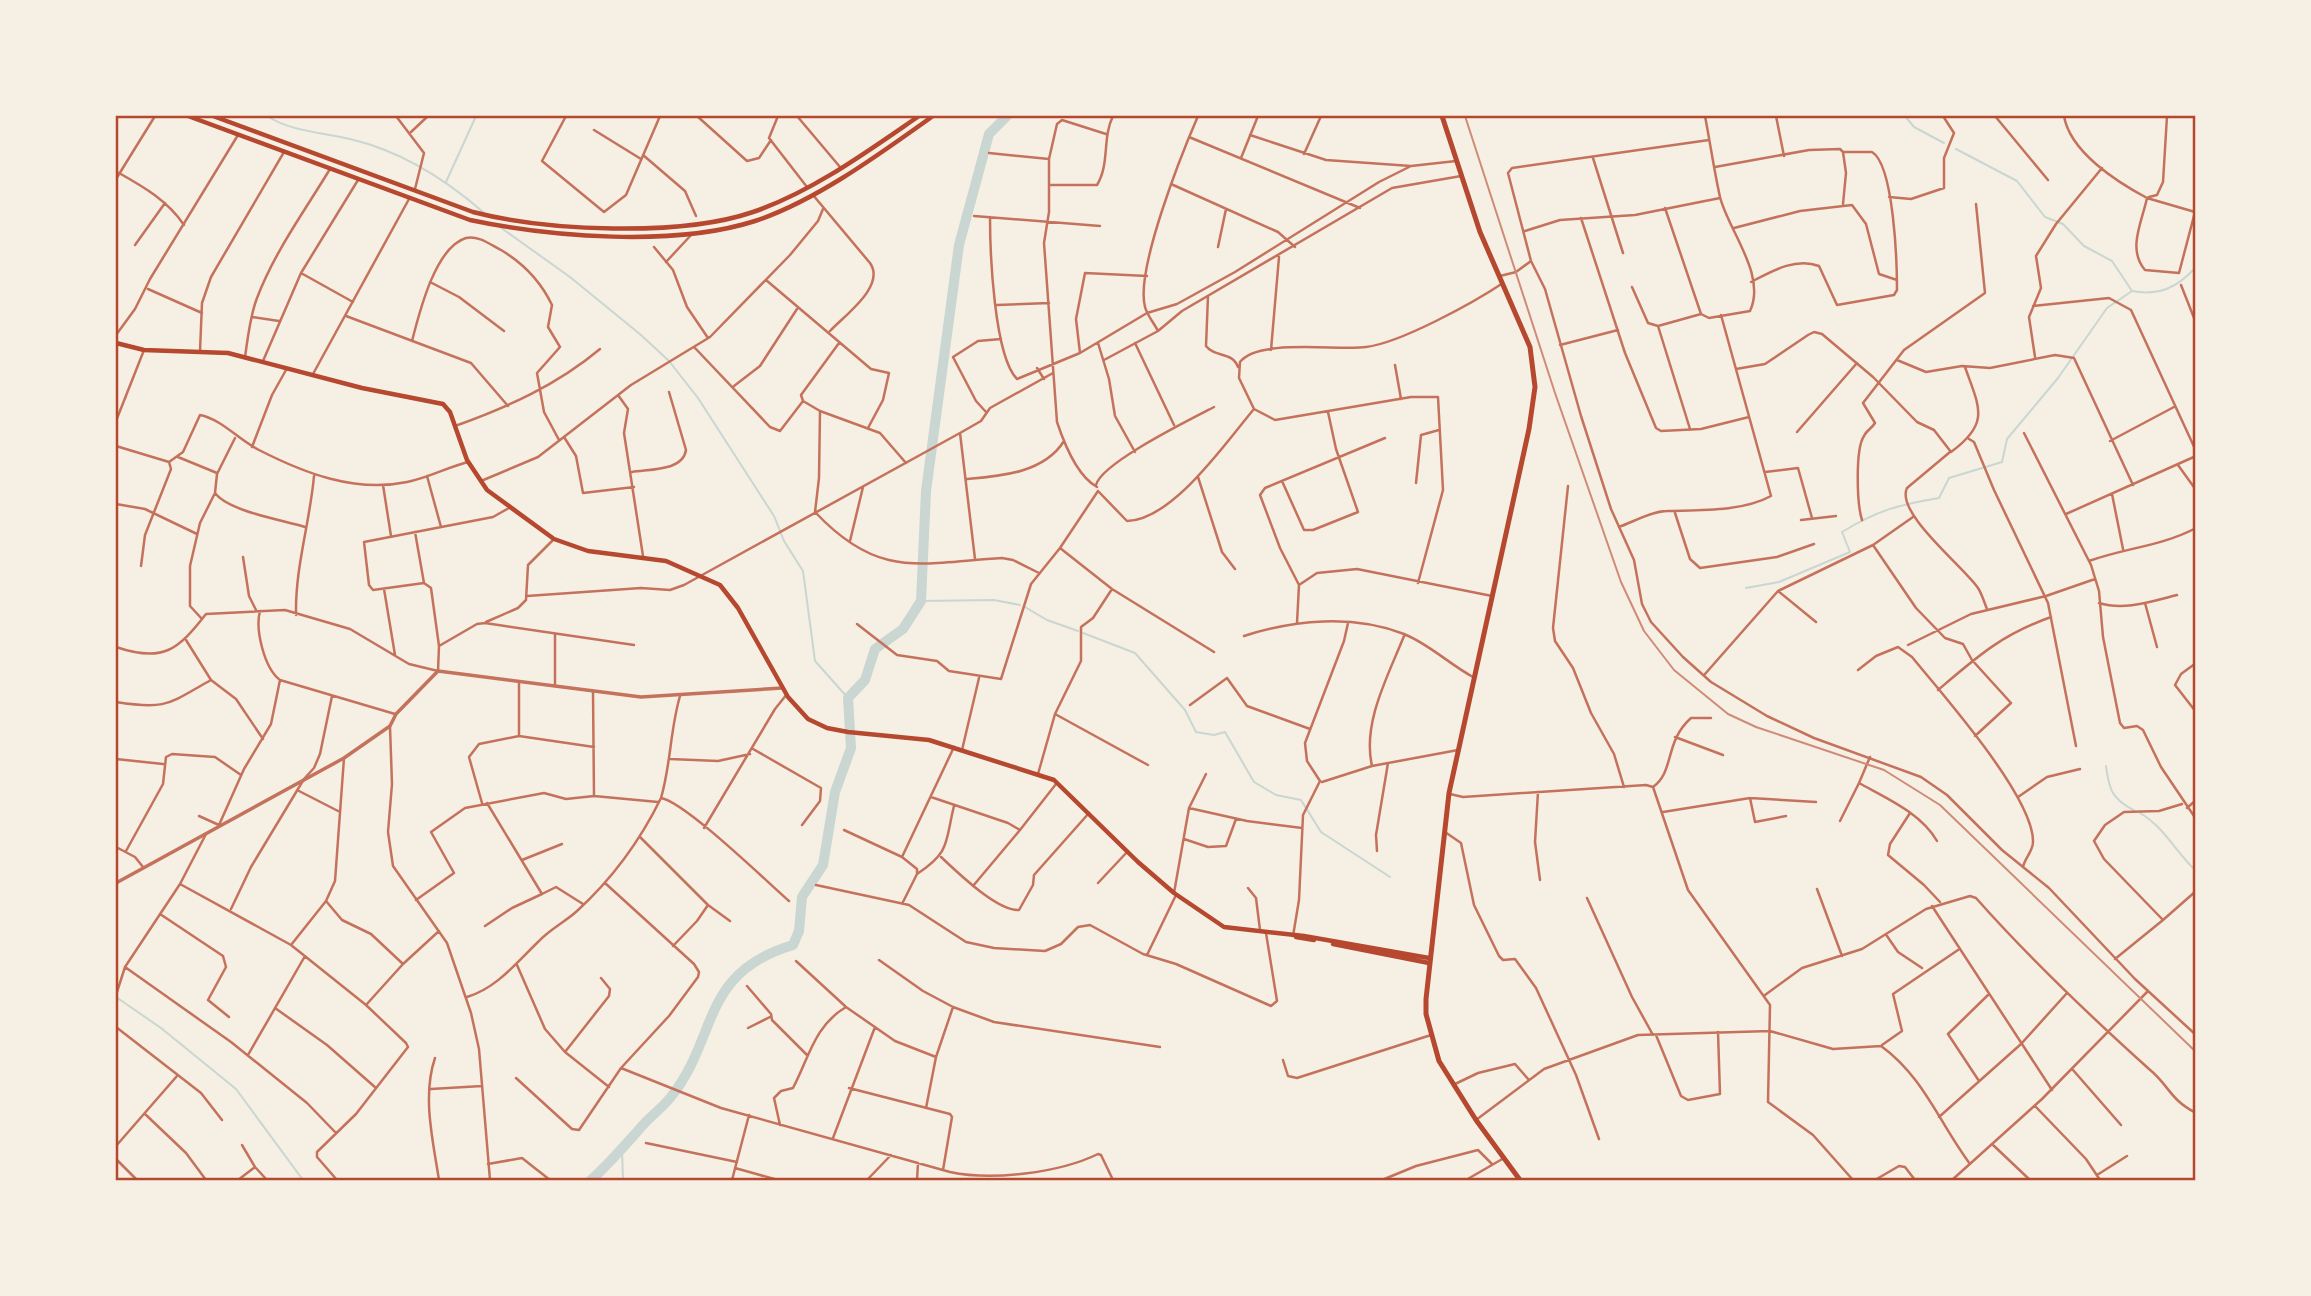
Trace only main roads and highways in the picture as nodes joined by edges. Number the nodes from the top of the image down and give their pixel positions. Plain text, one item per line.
1 (188, 116) edge
2 (213, 116) edge
3 (919, 116) edge
4 (933, 116) edge
5 (1442, 116) edge
6 (345, 165) junction
7 (342, 173) junction
8 (473, 212) junction
9 (470, 220) junction
10 (116, 343) edge
11 (1429, 960) junction
12 (1520, 1181) edge

1 - 7 main road
2 - 6 main road
3 - 8 main road
4 - 9 main road
5 - 11 highway
6 - 7 main road
6 - 8 main road
7 - 9 main road
8 - 9 main road
10 - 11 main road
11 - 12 highway

